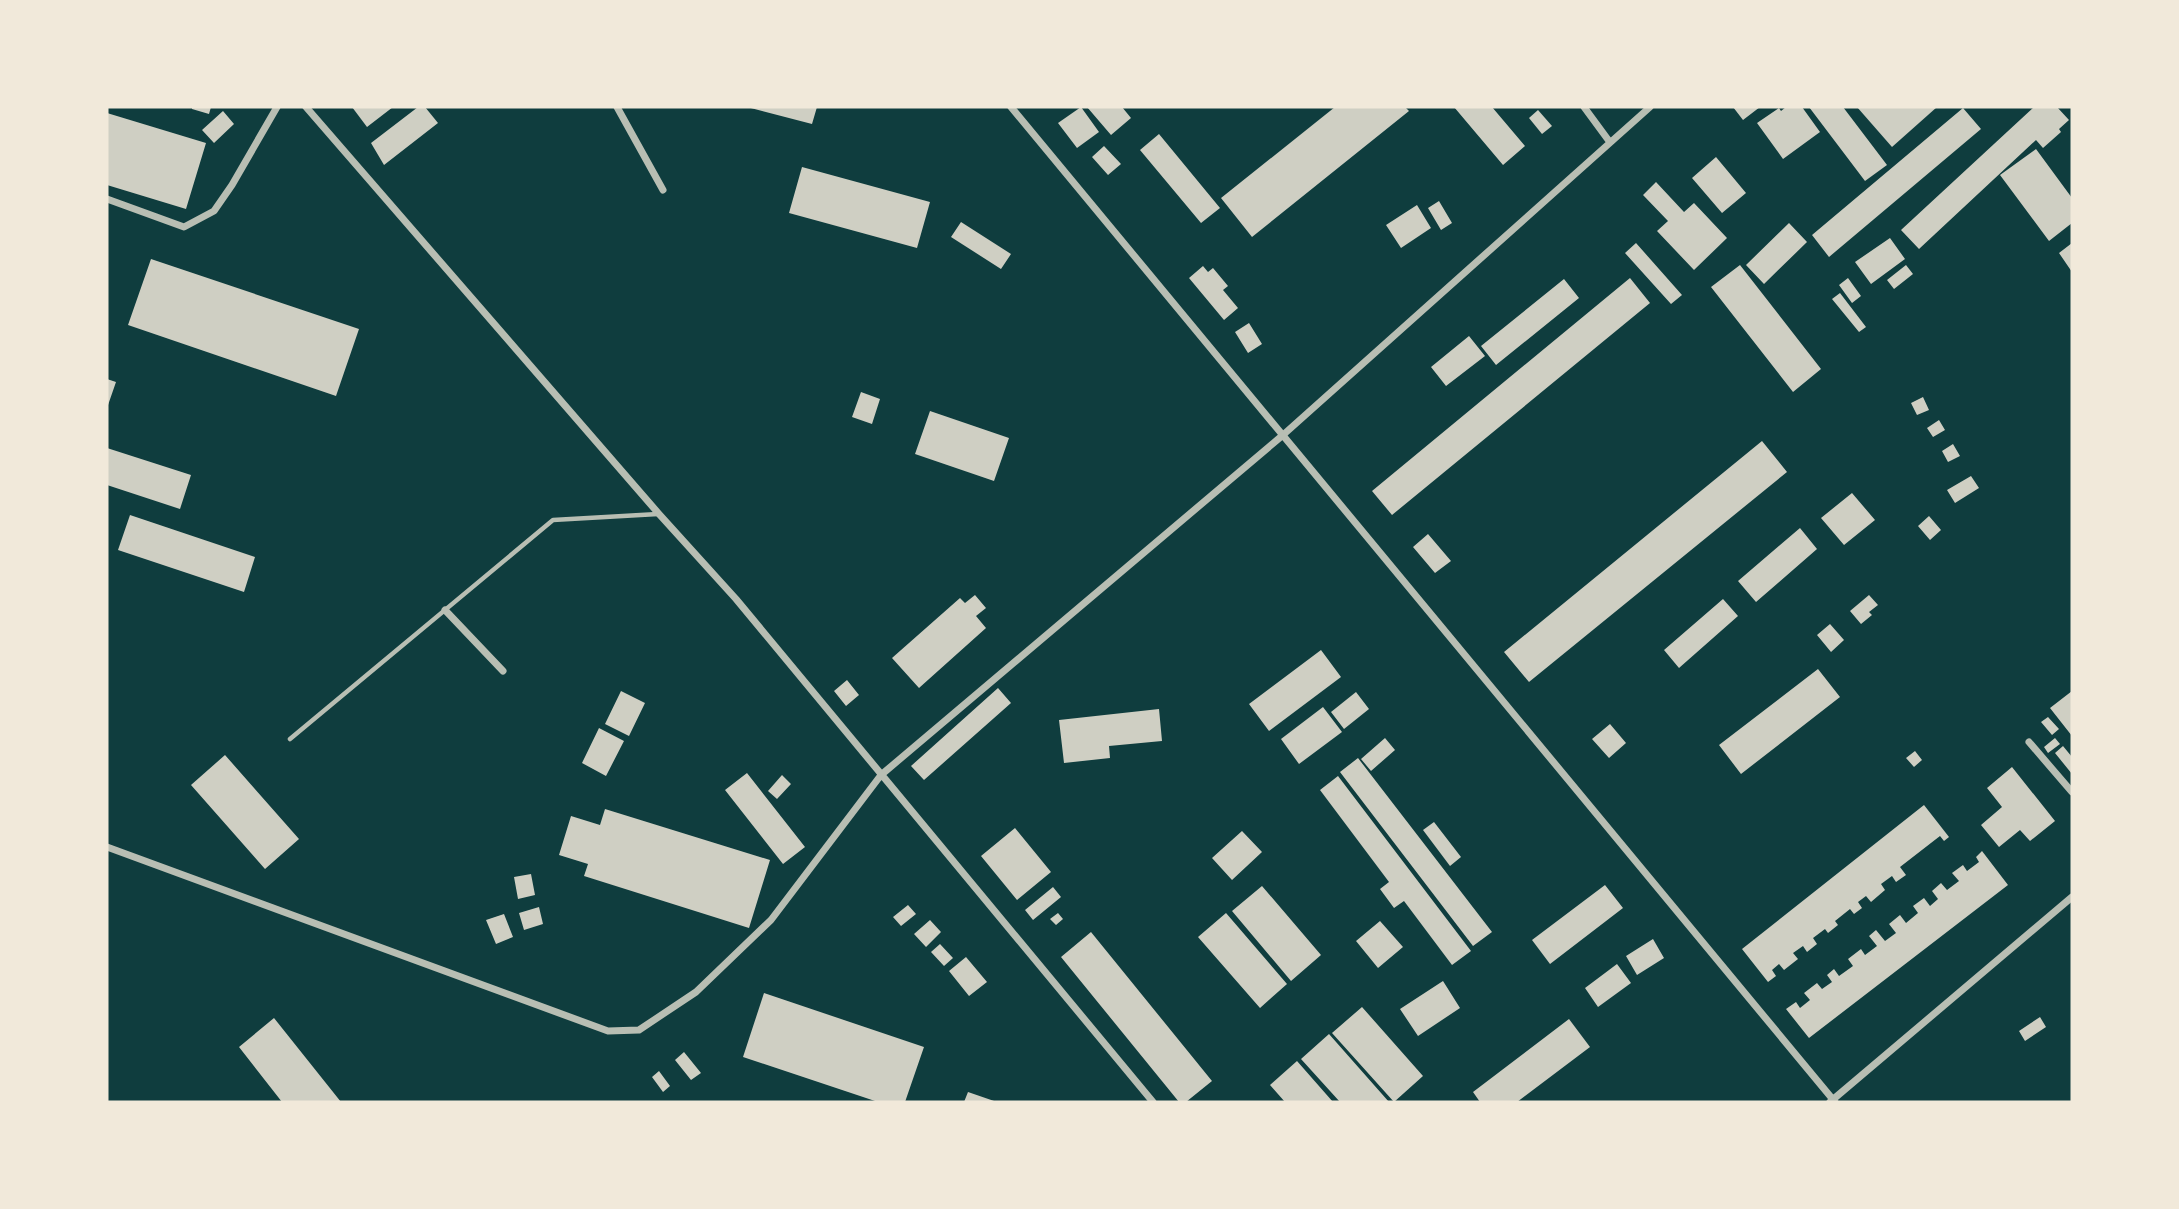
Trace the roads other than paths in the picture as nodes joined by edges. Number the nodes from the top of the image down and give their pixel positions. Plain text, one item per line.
1 (278, 107) edge
2 (306, 107) edge
3 (617, 107) edge
4 (1011, 107) edge
5 (1584, 107) edge
6 (1650, 107) edge
7 (1609, 141) junction
8 (663, 190) dead end
9 (107, 199) edge
10 (1283, 435) junction
11 (659, 514) junction
12 (445, 610) junction
13 (503, 671) dead end
14 (290, 739) dead end
15 (2029, 742) dead end
16 (881, 775) junction
17 (2072, 792) edge
18 (107, 848) edge
19 (2072, 897) edge
20 (1833, 1101) edge
21 (1153, 1102) edge

1 - 9 street
2 - 11 street
3 - 8 street
4 - 10 street
5 - 7 street
6 - 7 street
7 - 10 street
10 - 16 street
10 - 20 street
11 - 12 lane
11 - 16 street
12 - 13 street
12 - 14 lane
15 - 17 street
16 - 18 street
16 - 21 street
19 - 20 street

